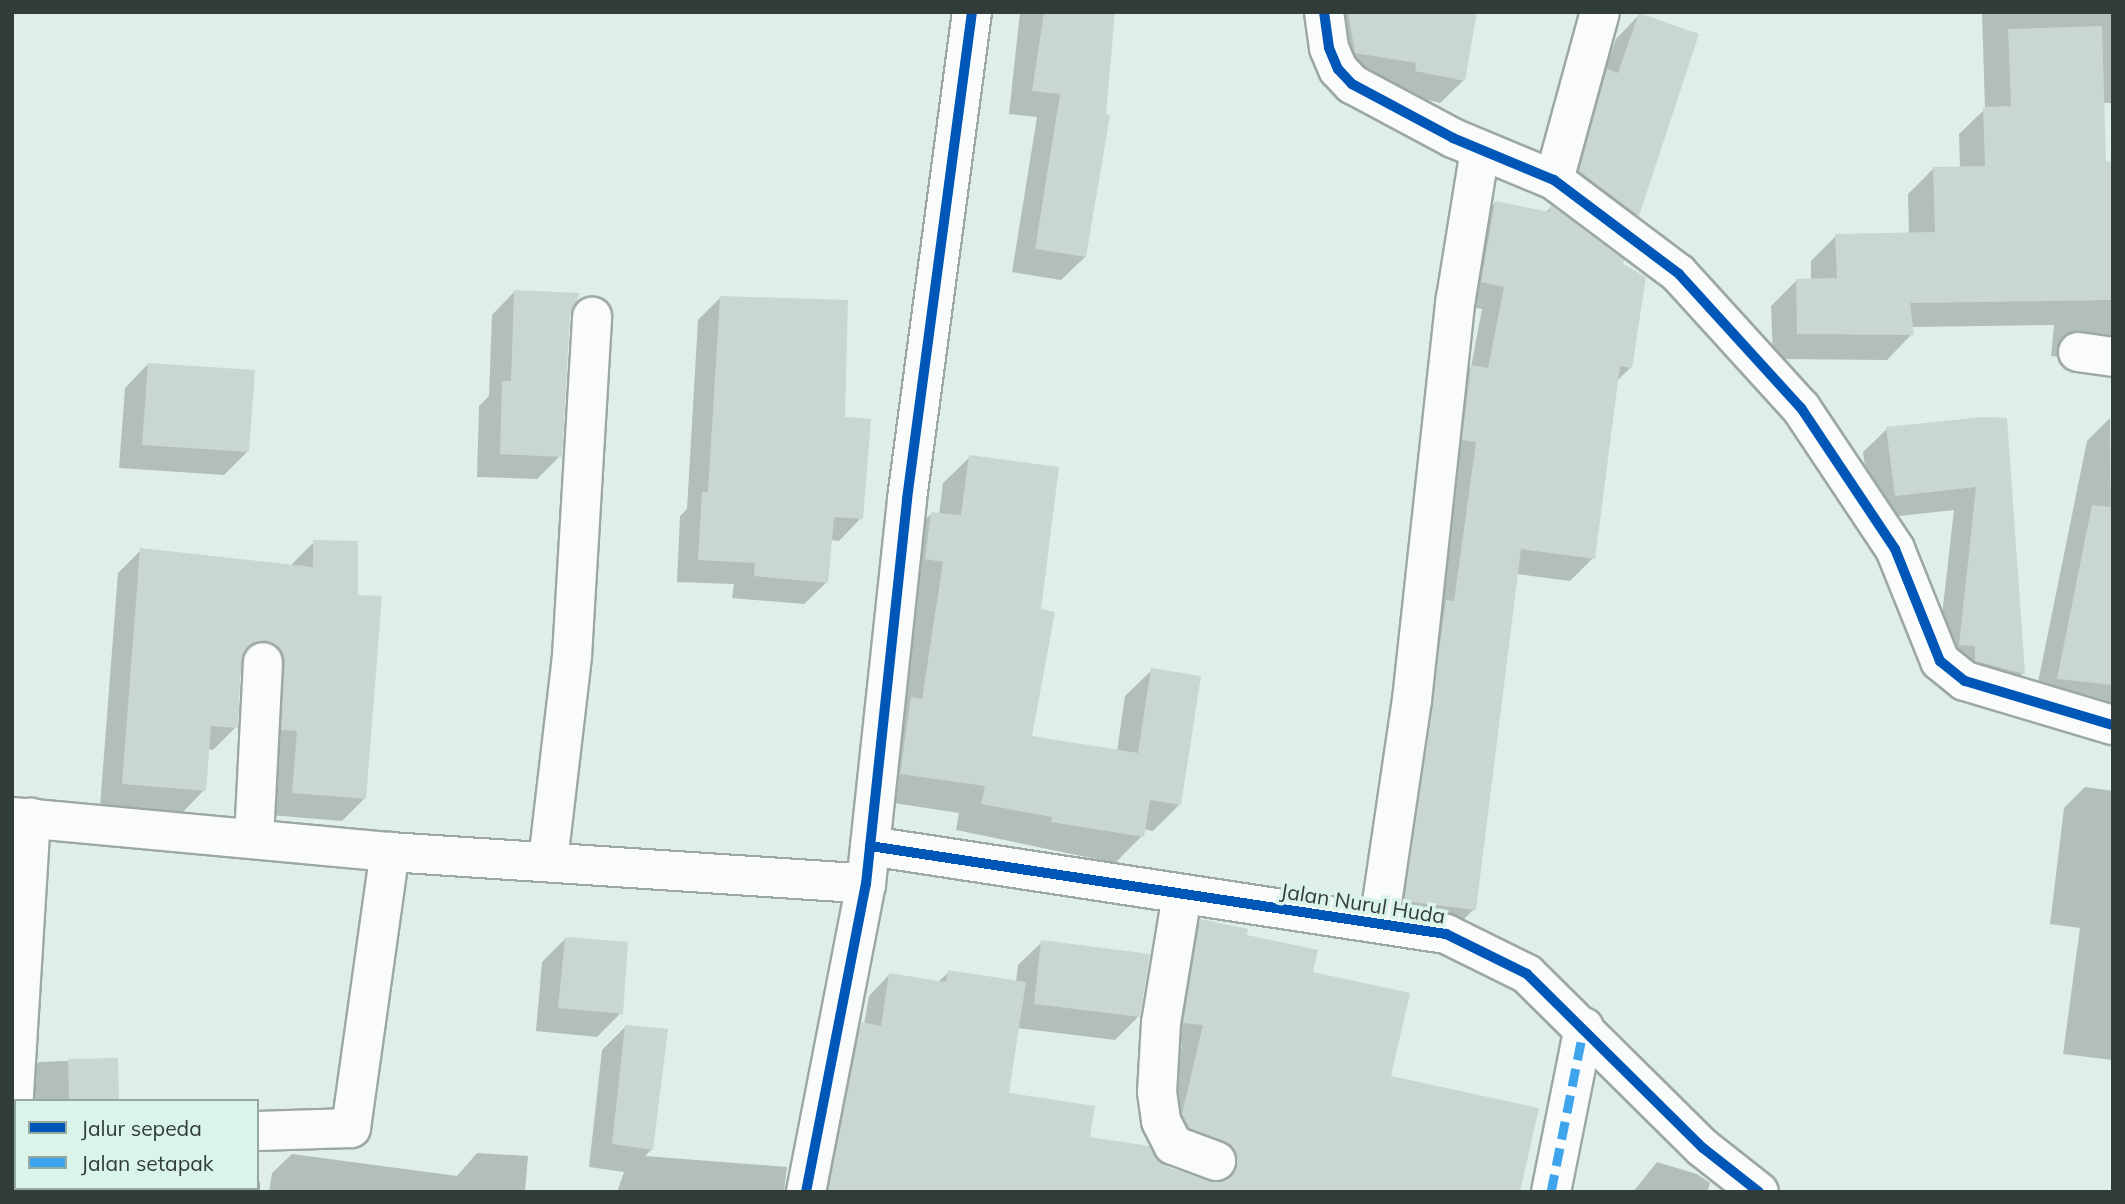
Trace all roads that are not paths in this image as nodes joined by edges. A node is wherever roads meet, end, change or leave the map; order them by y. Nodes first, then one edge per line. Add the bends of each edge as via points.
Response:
1 (972, 12) edge
2 (1324, 12) edge
3 (1600, 12) edge
4 (1480, 150) junction
5 (1554, 180) junction
6 (592, 317) dead end
7 (263, 662) dead end
8 (2113, 725) edge
9 (22, 818) edge
10 (254, 839) junction
11 (870, 846) junction
12 (390, 852) junction
13 (548, 861) junction
14 (866, 884) junction
15 (1182, 895) junction
16 (1379, 923) junction
17 (1584, 1027) junction
18 (12, 1127) edge
19 (259, 1131) edge
20 (1216, 1161) dead end
21 (806, 1192) edge
22 (1551, 1192) edge
23 (1759, 1192) edge

1 - 11 street via 907,499
2 - 4 street via 1329,48 1338,69 1352,84
3 - 5 street
4 - 5 street
4 - 16 street via 1456,298 1412,700
5 - 8 street via 1679,274 1801,408 1895,549 1940,661 1965,681
6 - 13 street via 572,656
7 - 10 street
9 - 10 street
9 - 18 street
10 - 12 street
11 - 14 street
11 - 15 street, Jalan Nurul Huda
12 - 13 street
12 - 19 street via 351,1128
13 - 14 street
14 - 21 street
15 - 16 street, Jalan Nurul Huda
15 - 20 street via 1161,1023 1157,1092 1161,1121 1173,1145
16 - 17 street, Jalan Nurul Huda via 1446,934 1527,974
17 - 22 street
17 - 23 street, Jalan Nurul Huda via 1703,1149

